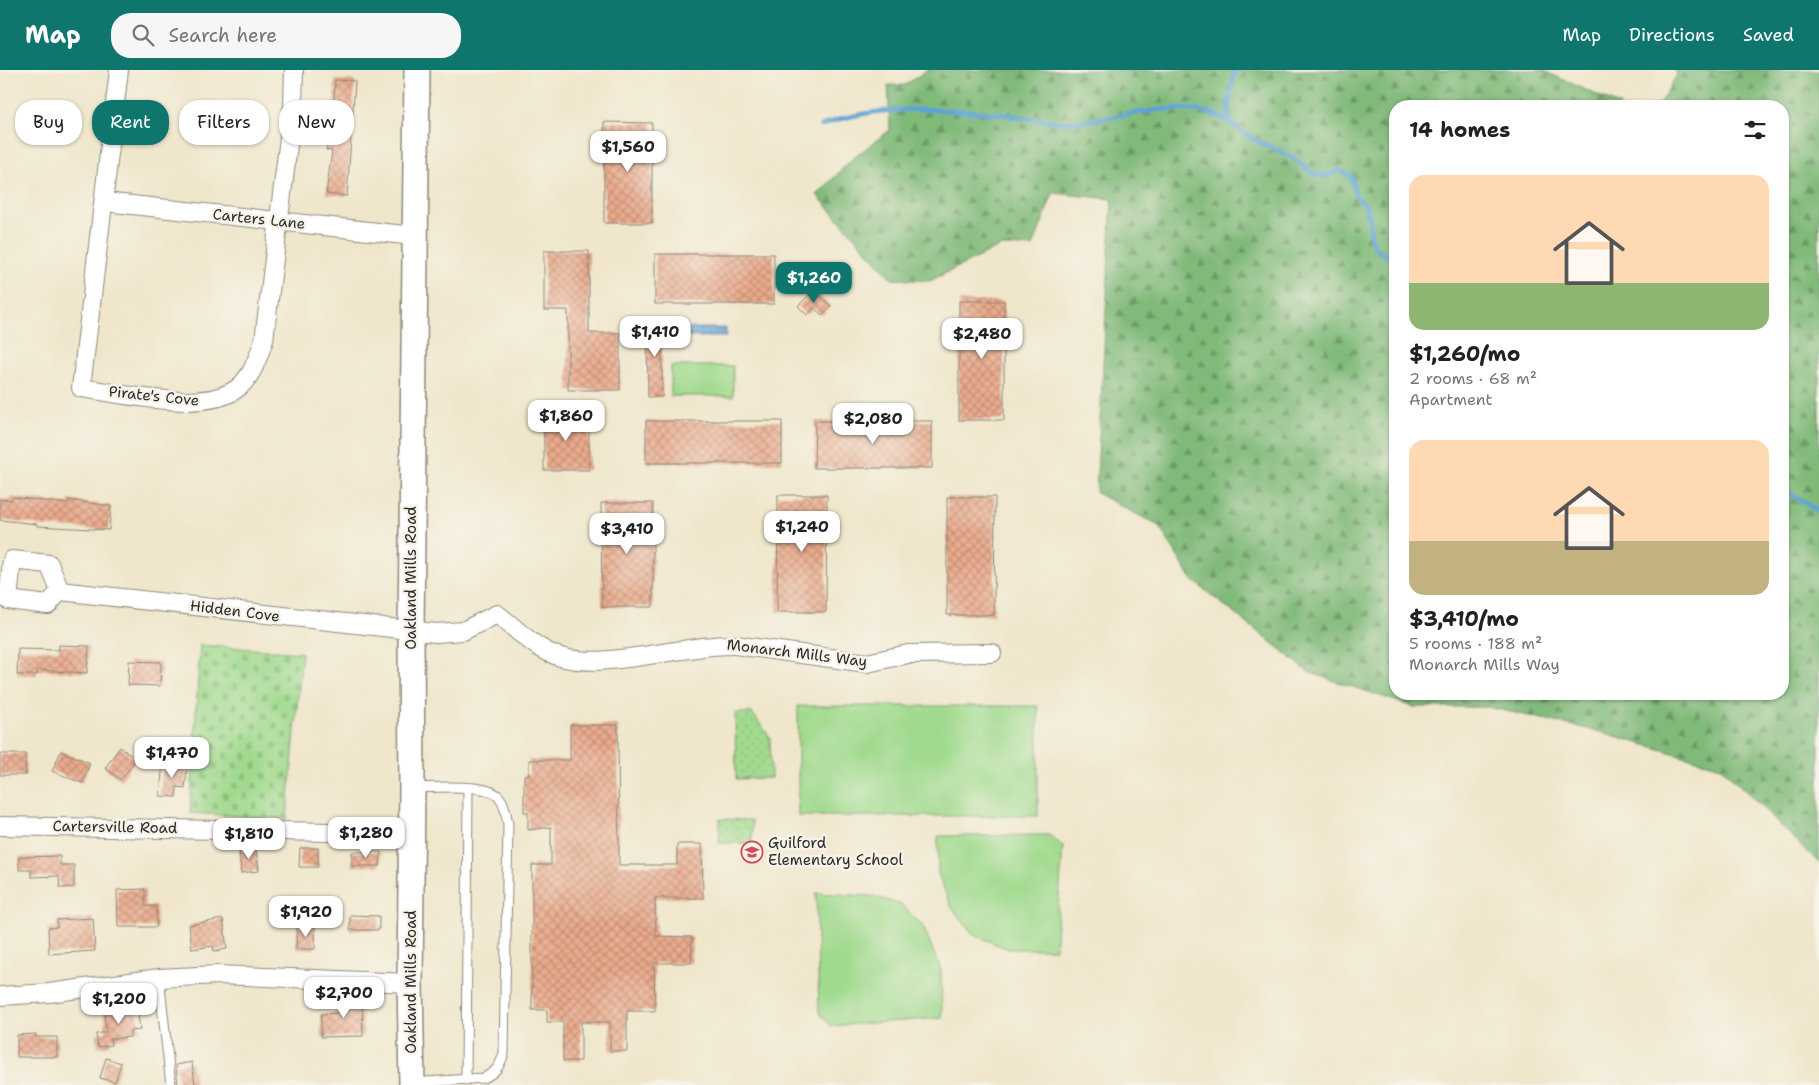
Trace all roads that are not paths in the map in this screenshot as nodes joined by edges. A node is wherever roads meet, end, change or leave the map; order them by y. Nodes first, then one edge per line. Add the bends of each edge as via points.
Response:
1 (119, 70) edge
2 (294, 70) edge
3 (417, 70) edge
4 (105, 202) junction
5 (278, 222) junction
6 (414, 236) junction
7 (60, 591) dead end
8 (411, 631) junction
9 (992, 653) dead end
10 (412, 788) junction
11 (468, 788) junction
12 (0, 826) edge
13 (411, 830) junction
14 (159, 978) junction
15 (410, 983) junction
16 (0, 996) edge
17 (466, 1080) junction
18 (412, 1084) edge
19 (171, 1085) edge

1 - 4 street
2 - 5 street via 293,105
3 - 6 street, Oakland Mills Road
4 - 5 street, Carters Lane
4 - 5 street, Pirate's Cove via 81,388 183,402 208,401 227,395 250,374 264,340
5 - 6 street, Carters Lane
6 - 8 street, Oakland Mills Road
7 - 8 street, Hidden Cove
8 - 9 street, Monarch Mills Way via 463,630 497,614 546,652 570,660 589,661 715,644 867,663 908,654
8 - 10 street, Oakland Mills Road
10 - 11 lane
10 - 13 street, Oakland Mills Road
11 - 17 lane
11 - 17 lane via 488,789 500,796 508,824 504,1053 493,1074
12 - 13 street, Cartersville Road via 330,832
13 - 15 street, Oakland Mills Road
14 - 15 street via 218,975
14 - 16 street via 49,993
14 - 19 lane
15 - 18 street, Oakland Mills Road
17 - 18 lane

